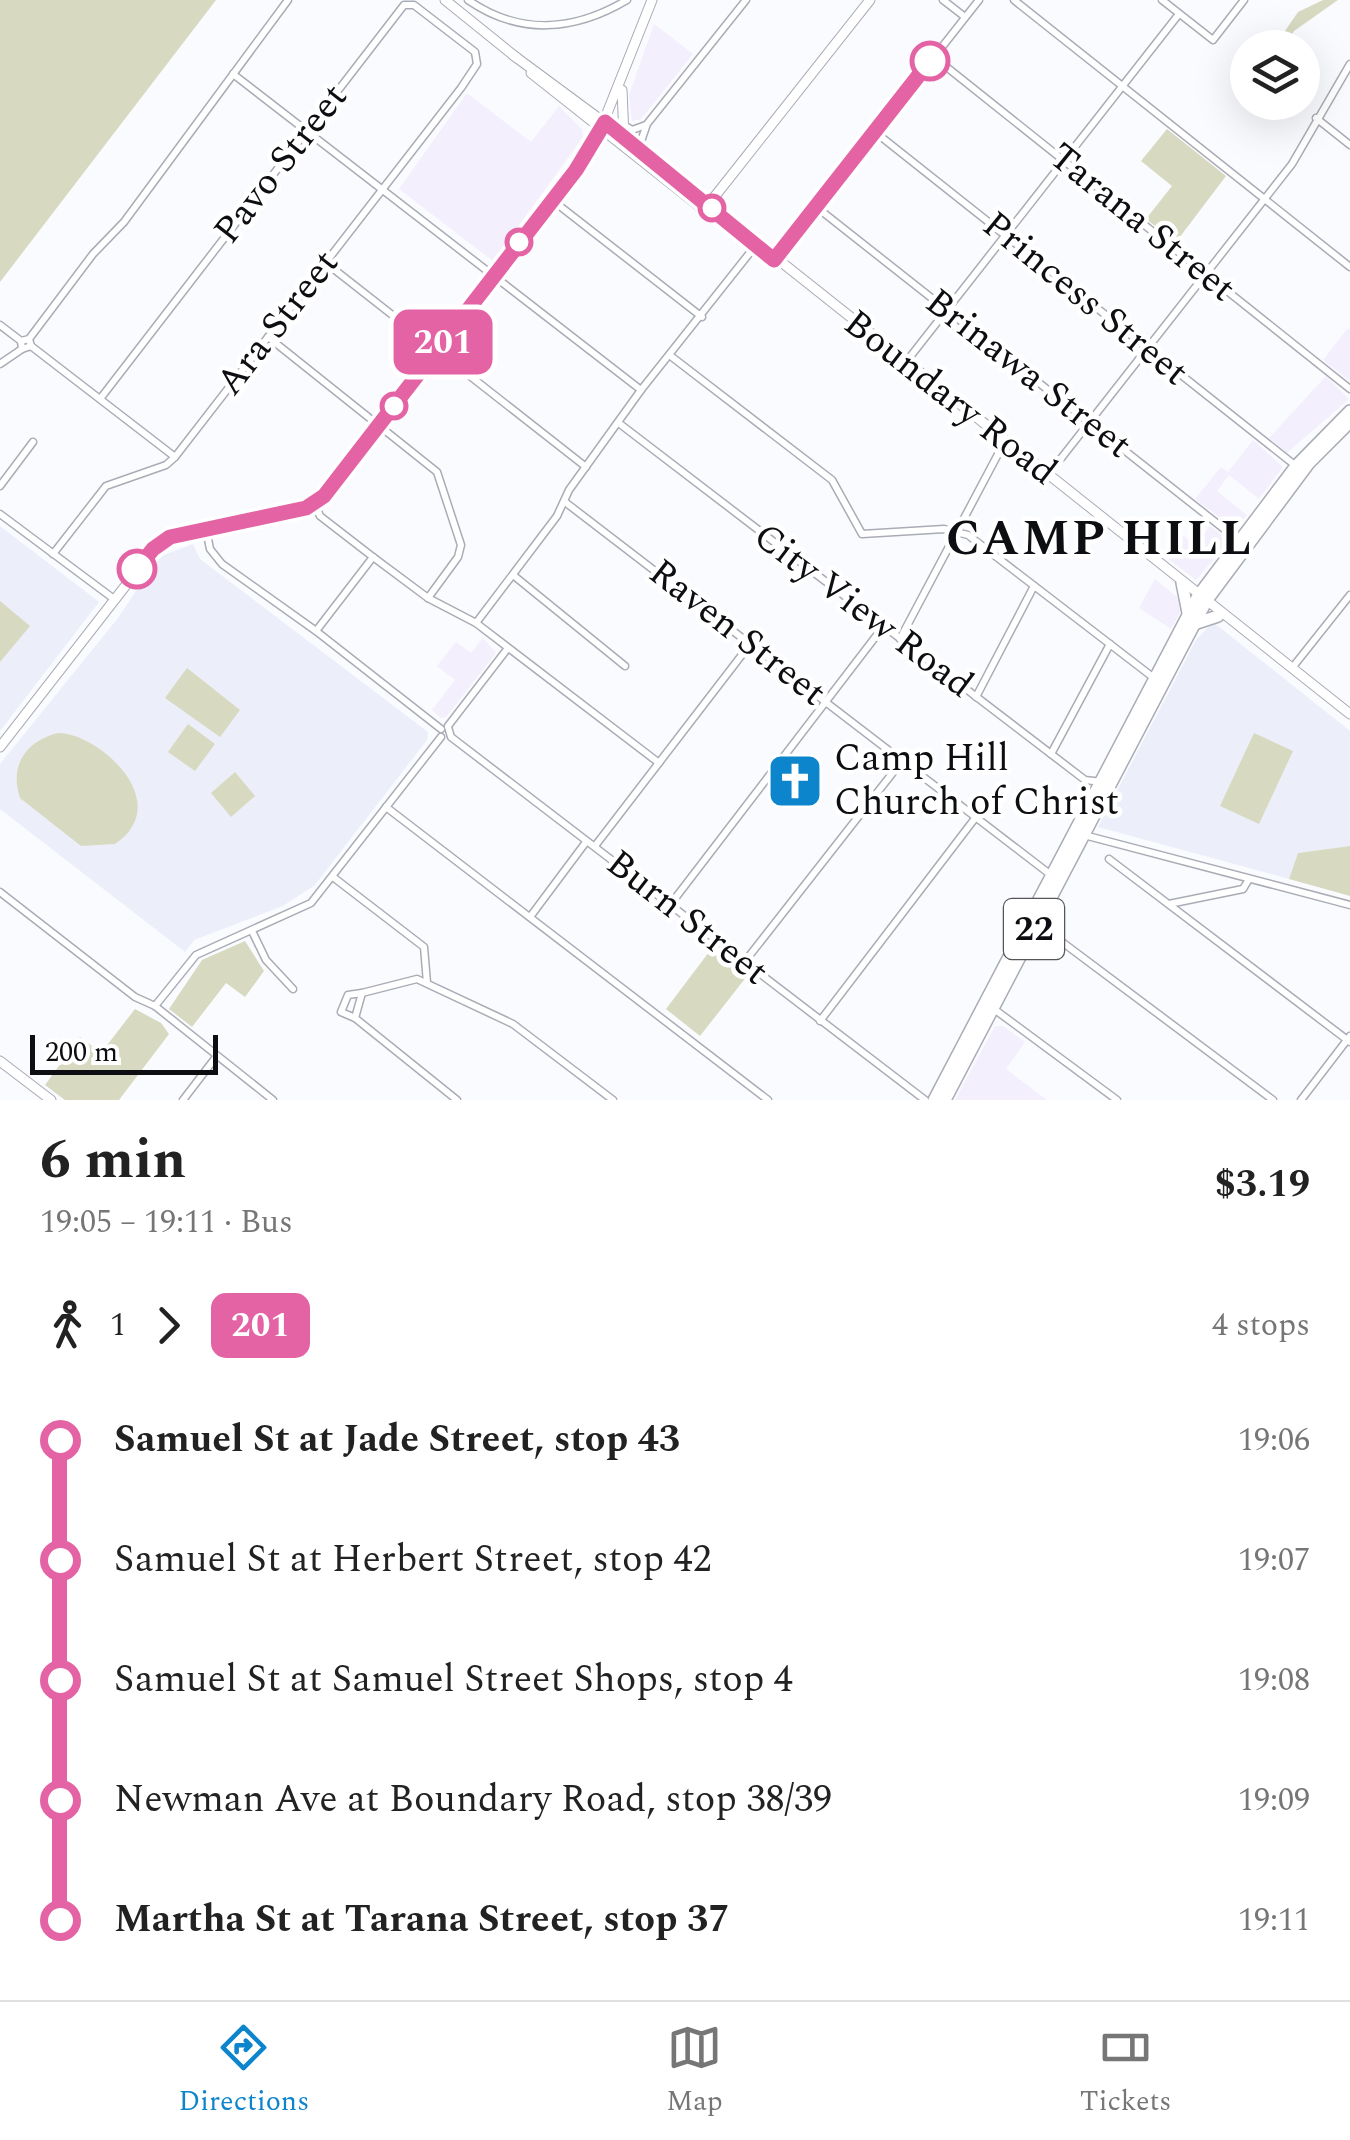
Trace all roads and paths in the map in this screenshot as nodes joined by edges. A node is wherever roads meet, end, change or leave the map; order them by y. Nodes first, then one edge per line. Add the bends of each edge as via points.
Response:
1 (288, 0) edge
2 (445, 0) edge
3 (468, 0) edge
4 (627, 0) edge
5 (652, 0) edge
6 (746, 0) edge
7 (870, 0) edge
8 (944, 0) edge
9 (979, 0) edge
10 (1014, 0) edge
11 (1162, 0) edge
12 (1244, 0) edge
13 (1179, 14) junction
14 (965, 17) junction
15 (934, 57) junction
16 (478, 59) joint
17 (1350, 64) edge
18 (233, 74) junction
19 (622, 84) junction
20 (1122, 86) junction
21 (1320, 112) edge
22 (1315, 120) edge
23 (1319, 120) edge
24 (647, 124) junction
25 (624, 125) junction
26 (603, 126) junction
27 (307, 130) junction
28 (875, 132) junction
29 (624, 137) junction
30 (1350, 145) edge
31 (638, 148) junction
32 (1064, 161) junction
33 (382, 188) junction
34 (1265, 198) junction
35 (552, 200) junction
36 (708, 206) junction
37 (816, 206) junction
38 (1005, 236) junction
39 (752, 241) junction
40 (774, 260) junction
41 (326, 263) junction
42 (1350, 266) edge
43 (1206, 274) junction
44 (494, 275) junction
45 (946, 310) junction
46 (702, 317) junction
47 (0, 326) edge
48 (268, 337) junction
49 (26, 344) junction
50 (1147, 348) junction
51 (436, 350) junction
52 (672, 356) junction
53 (905, 362) junction
54 (0, 364) edge
55 (1350, 388) edge
56 (641, 390) junction
57 (100, 399) junction
58 (1350, 411) edge
59 (1350, 422) edge
60 (1089, 423) junction
61 (620, 424) junction
62 (379, 426) junction
63 (1005, 441) junction
64 (33, 442) dead end
65 (175, 456) junction
66 (1296, 466) junction
67 (586, 467) junction
68 (1048, 475) junction
69 (0, 486) edge
70 (565, 502) junction
71 (315, 504) junction
72 (0, 514) edge
73 (206, 529) junction
74 (956, 532) junction
75 (1240, 542) junction
76 (53, 554) junction
77 (373, 558) junction
78 (512, 574) junction
79 (1182, 583) junction
80 (1034, 586) junction
81 (1350, 595) edge
82 (428, 598) junction
83 (114, 599) junction
84 (1203, 600) junction
85 (1218, 616) junction
86 (1191, 619) junction
87 (476, 623) junction
88 (883, 627) junction
89 (316, 631) junction
90 (900, 639) junction
91 (751, 643) junction
92 (1110, 644) junction
93 (508, 648) junction
94 (624, 666) dead end
95 (1292, 668) junction
96 (1154, 678) junction
97 (976, 697) junction
98 (826, 702) junction
99 (1350, 717) edge
100 (445, 732) junction
101 (0, 746) edge
102 (1051, 754) junction
103 (902, 760) junction
104 (658, 763) junction
105 (1106, 780) junction
106 (386, 807) junction
107 (976, 817) junction
108 (1078, 834) junction
109 (586, 842) junction
110 (595, 846) junction
111 (1109, 859) dead end
112 (1051, 875) junction
113 (333, 877) junction
114 (1249, 878) junction
115 (0, 892) edge
116 (1168, 904) junction
117 (670, 905) junction
118 (1350, 906) edge
119 (530, 917) junction
120 (1037, 924) junction
121 (252, 930) junction
122 (746, 960) junction
123 (427, 983) junction
124 (293, 989) dead end
125 (362, 992) junction
126 (155, 1006) junction
127 (988, 1007) junction
128 (355, 1018) junction
129 (820, 1021) junction
130 (1349, 1039) edge
131 (216, 1056) junction
132 (0, 1061) edge
133 (51, 1100) edge
134 (183, 1100) edge
135 (273, 1100) edge
136 (457, 1100) edge
137 (613, 1100) edge
138 (768, 1100) edge
139 (924, 1100) edge
140 (934, 1100) edge
141 (945, 1100) edge
142 (1116, 1100) edge
143 (1273, 1100) edge
144 (1301, 1100) edge

1 - 18 street
2 - 26 main road, Boundary Road
3 - 4 street via 504,19 543,27 590,20
5 - 19 main road
6 - 24 street
7 - 36 main road
8 - 14 street
9 - 14 street
10 - 20 street
11 - 13 street
12 - 13 street via 1213,40
13 - 20 street
14 - 15 street
15 - 28 street
15 - 32 street, Tarana Street
16 - 27 street, Pavo Street via 408,3
16 - 33 street, Ara Street
17 - 21 street
18 - 27 street
18 - 49 street
19 - 25 main road
19 - 26 main road
20 - 32 street
20 - 34 street
22 - 34 street
23 - 30 street
24 - 25 street via 632,130
24 - 31 street
25 - 29 main road
26 - 29 main road, Boundary Road
26 - 35 main road
26 - 39 main road, Boundary Road
27 - 33 street
27 - 57 street, Pavo Street
28 - 37 street
28 - 38 street, Princess Street
29 - 31 main road, Boundary Road
31 - 36 main road, Boundary Road
32 - 38 street
32 - 43 street, Tarana Street
33 - 41 street, Ara Street
33 - 44 street
34 - 42 street
34 - 43 street
35 - 44 main road
35 - 46 street
36 - 39 main road, Boundary Road
37 - 40 street
37 - 45 street, Brinawa Street
38 - 45 street
38 - 50 street, Princess Street
39 - 40 main road, Boundary Road
39 - 46 street
40 - 53 main road, Boundary Road
41 - 48 street, Ara Street
41 - 51 street
43 - 50 street
43 - 55 street, Tarana Street
44 - 51 main road
44 - 56 street
45 - 53 street
45 - 60 street, Brinawa Street
46 - 52 street
47 - 49 street
48 - 62 street
48 - 65 street, Ara Street
49 - 54 street
49 - 57 street
50 - 60 street
50 - 66 street, Princess Street
51 - 62 main road
51 - 67 street
52 - 56 street
52 - 74 street via 832,480 862,534
53 - 63 main road, Boundary Road
56 - 61 street
57 - 65 street
58 - 66 highway, 22
59 - 84 highway, 22 via 1309,463
60 - 68 street
60 - 75 street, Brinawa Street
61 - 67 street
61 - 88 street, City View Road
62 - 71 main road
62 - 82 street via 444,482 461,545
63 - 68 main road, Boundary Road
63 - 74 street
64 - 69 street
65 - 76 street, Ara Street via 106,486
66 - 75 highway, 22
67 - 70 street
68 - 79 main road, Boundary Road
70 - 78 street
70 - 91 street, Raven Street
71 - 73 main road
71 - 77 street via 320,516
72 - 76 street
73 - 83 main road via 158,544
73 - 89 street, Burn Street via 222,564
74 - 80 street
74 - 90 street
75 - 84 highway, 22
76 - 83 street
77 - 82 street
77 - 89 street
78 - 87 street
78 - 94 street
79 - 84 main road, Boundary Road
79 - 86 highway
80 - 92 street
80 - 97 street
81 - 95 street
82 - 87 street
83 - 101 main road
84 - 85 main road
84 - 86 highway, 22
84 - 95 main road
85 - 86 highway
85 - 99 main road
86 - 96 highway, 22
86 - 105 highway, 22
87 - 93 street
88 - 90 street, City View Road
88 - 98 street
89 - 100 street, Burn Street
90 - 97 street, City View Road
91 - 98 street, Raven Street
91 - 104 street
92 - 96 street
92 - 102 street
93 - 100 street
93 - 104 street
95 - 99 main road
96 - 105 highway, 22
97 - 102 street, City View Road
98 - 103 street, Raven Street
98 - 117 street
100 - 106 street
100 - 109 street, Burn Street
102 - 105 street, City View Road via 1085,780
103 - 107 street, Raven Street
103 - 122 street
104 - 110 street
105 - 108 highway, 22
106 - 113 street
106 - 119 street
107 - 112 street, Raven Street
107 - 129 street
108 - 112 highway, 22
108 - 114 street
108 - 120 highway, 22
109 - 110 street, Burn Street
109 - 119 street
110 - 117 street, Burn Street
111 - 116 street
112 - 127 highway, 22
113 - 121 street via 302,910
113 - 123 street via 424,947
114 - 116 street via 1243,889
114 - 118 street
115 - 126 street
116 - 130 street
117 - 122 street, Burn Street
119 - 138 street
120 - 127 highway, 22
120 - 143 street
121 - 124 street via 266,960
121 - 126 street via 196,955
122 - 129 street, Burn Street
123 - 125 street via 406,979
123 - 137 street via 513,1024
125 - 128 street
125 - 128 street via 348,995 340,1009
126 - 131 street
127 - 140 highway, 22
127 - 141 highway, 22
127 - 142 street
128 - 136 street
129 - 139 street, Burn Street
130 - 144 street
131 - 134 street
131 - 135 street
132 - 133 main road

